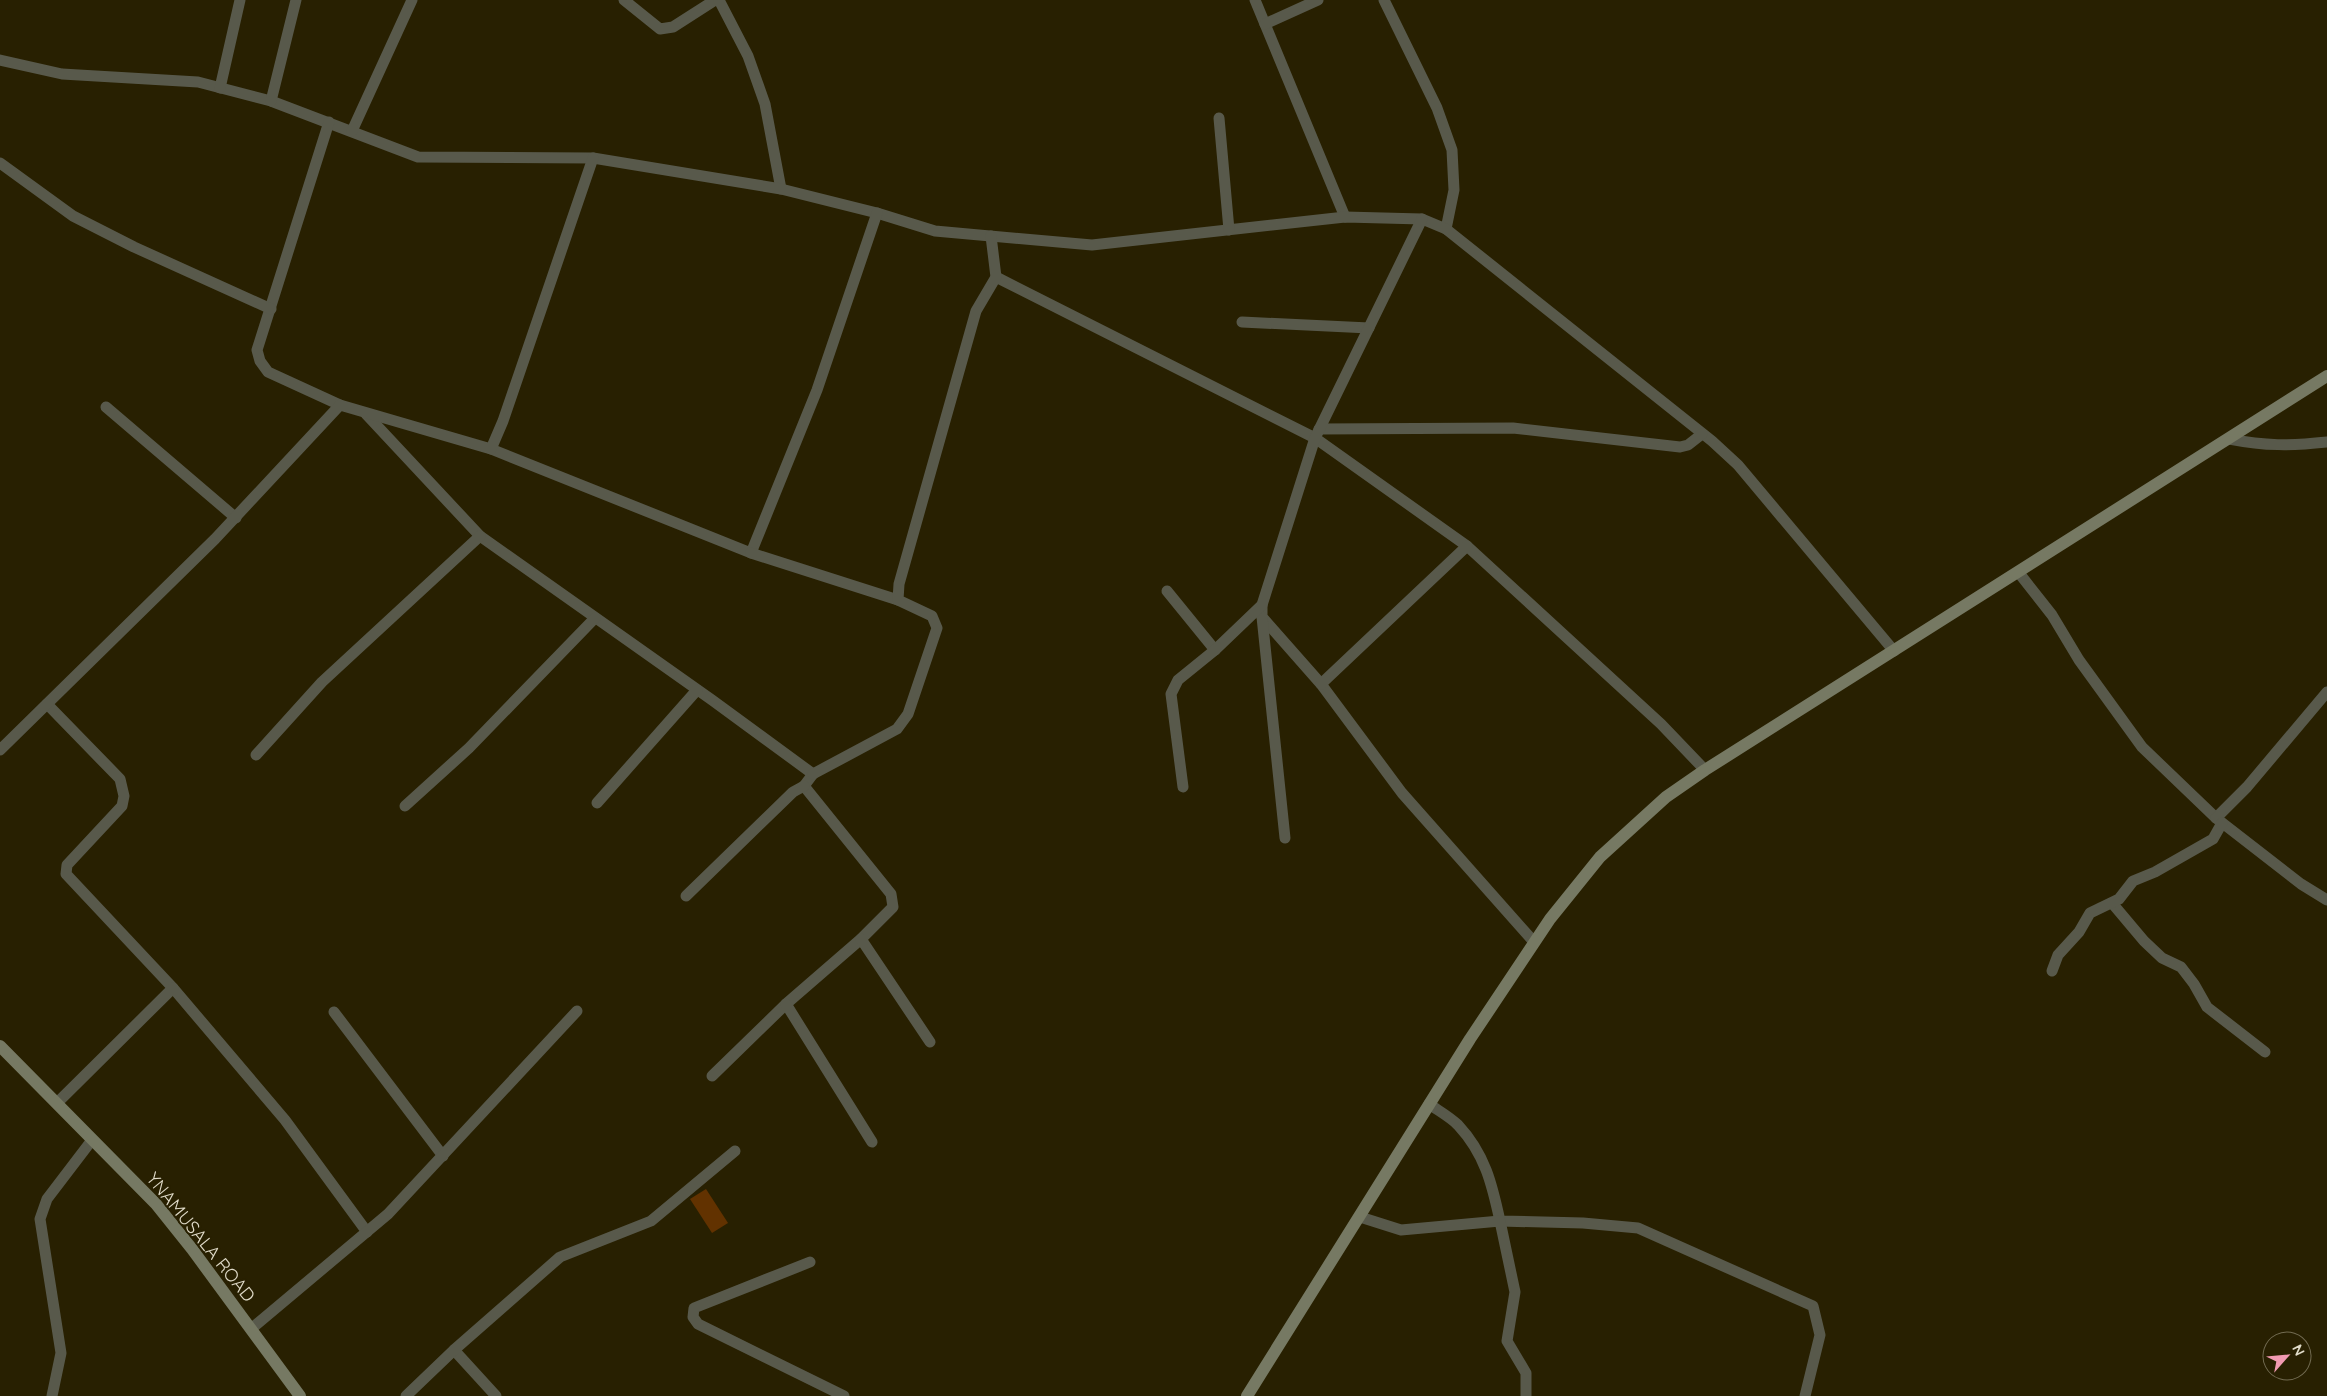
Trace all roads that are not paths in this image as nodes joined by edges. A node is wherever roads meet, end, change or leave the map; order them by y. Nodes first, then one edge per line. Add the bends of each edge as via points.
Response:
1 (240, 0) edge
2 (296, 0) edge
3 (412, 0) edge
4 (624, 0) edge
5 (715, 0) edge
6 (719, 0) edge
7 (1255, 0) edge
8 (1318, 0) edge
9 (1384, 0) edge
10 (1265, 24) junction
11 (0, 60) edge
12 (220, 88) junction
13 (271, 101) junction
14 (1219, 118) dead end
15 (329, 122) junction
16 (352, 131) junction
17 (593, 158) junction
18 (0, 163) edge
19 (781, 189) junction
20 (877, 213) junction
21 (1345, 217) junction
22 (1422, 219) junction
23 (1446, 229) junction
24 (1229, 230) junction
25 (992, 236) junction
26 (996, 277) junction
27 (271, 309) junction
28 (1242, 322) dead end
29 (1369, 328) junction
30 (2327, 376) edge
31 (340, 405) junction
32 (106, 407) dead end
33 (366, 414) junction
34 (1317, 434) junction
35 (1702, 434) junction
36 (2229, 439) junction
37 (2327, 442) edge
38 (491, 449) junction
39 (236, 518) junction
40 (480, 536) junction
41 (1467, 546) junction
42 (751, 553) junction
43 (2019, 573) junction
44 (1167, 591) dead end
45 (898, 600) junction
46 (1262, 605) junction
47 (1262, 617) junction
48 (595, 618) junction
49 (1215, 650) junction
50 (1894, 651) junction
51 (1321, 684) junction
52 (697, 690) junction
53 (2327, 692) edge
54 (48, 704) junction
55 (0, 750) edge
56 (256, 755) dead end
57 (1705, 770) junction
58 (813, 774) junction
59 (804, 786) junction
60 (1182, 788) dead end
61 (598, 803) dead end
62 (406, 806) dead end
63 (2219, 820) junction
64 (1285, 838) dead end
65 (686, 896) dead end
66 (2327, 900) edge
67 (2112, 903) junction
68 (861, 939) junction
69 (1534, 942) junction
70 (2052, 971) dead end
71 (173, 988) junction
72 (786, 1004) junction
73 (577, 1011) dead end
74 (334, 1012) dead end
75 (930, 1042) dead end
76 (0, 1046) edge
77 (2265, 1052) dead end
78 (712, 1076) dead end
79 (57, 1104) junction
80 (1430, 1104) junction
81 (92, 1140) junction
82 (872, 1142) dead end
83 (735, 1151) dead end
84 (443, 1156) junction
85 (1360, 1217) junction
86 (1500, 1221) junction
87 (367, 1232) junction
88 (810, 1262) dead end
89 (251, 1329) junction
90 (454, 1350) junction
91 (52, 1396) edge
92 (300, 1396) edge
93 (406, 1396) edge
94 (496, 1396) edge
95 (844, 1396) edge
96 (1247, 1396) edge
97 (1526, 1396) edge
98 (1805, 1396) edge

1 - 12 street
2 - 13 street
3 - 16 street
4 - 5 street via 660,29 673,27
6 - 19 street via 748,56 765,104
7 - 10 street
8 - 10 street
9 - 23 street via 1437,108 1452,150 1454,190
10 - 21 street
11 - 12 street via 62,74 198,82
12 - 13 street
13 - 15 street
14 - 24 street
15 - 16 street
15 - 27 street
16 - 17 street via 418,157
17 - 19 street
17 - 38 street
18 - 27 street via 72,216 134,248
19 - 20 street
20 - 25 street via 935,232
20 - 42 street via 817,390
21 - 22 street
21 - 24 street
22 - 23 street
22 - 29 street
23 - 35 street
24 - 25 street via 1092,245
25 - 26 street
26 - 34 street
26 - 45 street via 976,311
27 - 31 street via 257,350 263,368
28 - 29 street
29 - 34 street
30 - 36 main road
31 - 33 street
31 - 39 street
32 - 39 street
33 - 38 street
33 - 40 street
34 - 35 street via 1513,428 1680,447
34 - 41 street
34 - 46 street
35 - 50 street via 1738,465
36 - 37 street via 2265,446
36 - 43 main road
38 - 42 street
39 - 54 street
40 - 48 street
40 - 56 street via 322,682
41 - 51 street
41 - 57 street via 1661,724
42 - 45 street
43 - 50 main road
43 - 63 street via 2052,615 2079,660 2142,747
44 - 49 street
45 - 58 street via 932,616 937,628 908,714 897,729
46 - 47 street
46 - 49 street
47 - 51 street
47 - 64 street
48 - 52 street
48 - 62 street via 469,748
49 - 60 street via 1178,680 1172,694
50 - 57 main road
51 - 69 street via 1402,793
52 - 58 street
52 - 61 street
53 - 63 street
54 - 55 street
54 - 71 street via 120,779 124,796 122,806 67,865 66,874
57 - 69 main road via 1666,797 1600,856
58 - 59 street
59 - 65 street
59 - 68 street via 891,894 893,907
63 - 66 street via 2301,884
63 - 67 street via 2213,840 2133,881
67 - 70 street via 2090,913 2079,932 2058,955
67 - 77 street via 2144,942 2162,958 2181,967 2207,1007
68 - 72 street
68 - 75 street
69 - 80 main road
71 - 79 street
71 - 87 street via 285,1120
72 - 78 street
72 - 82 street
73 - 84 street
74 - 84 street
76 - 79 main road, YNAMUSALA ROAD
79 - 81 main road, YNAMUSALA ROAD
80 - 85 main road
80 - 86 street via 1458,1124 1483,1159
81 - 89 main road, YNAMUSALA ROAD via 156,1204
81 - 91 street via 47,1199 40,1219 61,1353
83 - 90 street via 651,1221 560,1257
84 - 87 street
85 - 86 street via 1401,1230
85 - 96 main road
86 - 97 street via 1515,1292 1507,1341 1526,1374
86 - 98 street via 1638,1228 1813,1306 1820,1335
87 - 89 street
88 - 95 street via 694,1308 693,1317 698,1324
89 - 92 main road, YNAMUSALA ROAD
90 - 93 street
90 - 94 street

